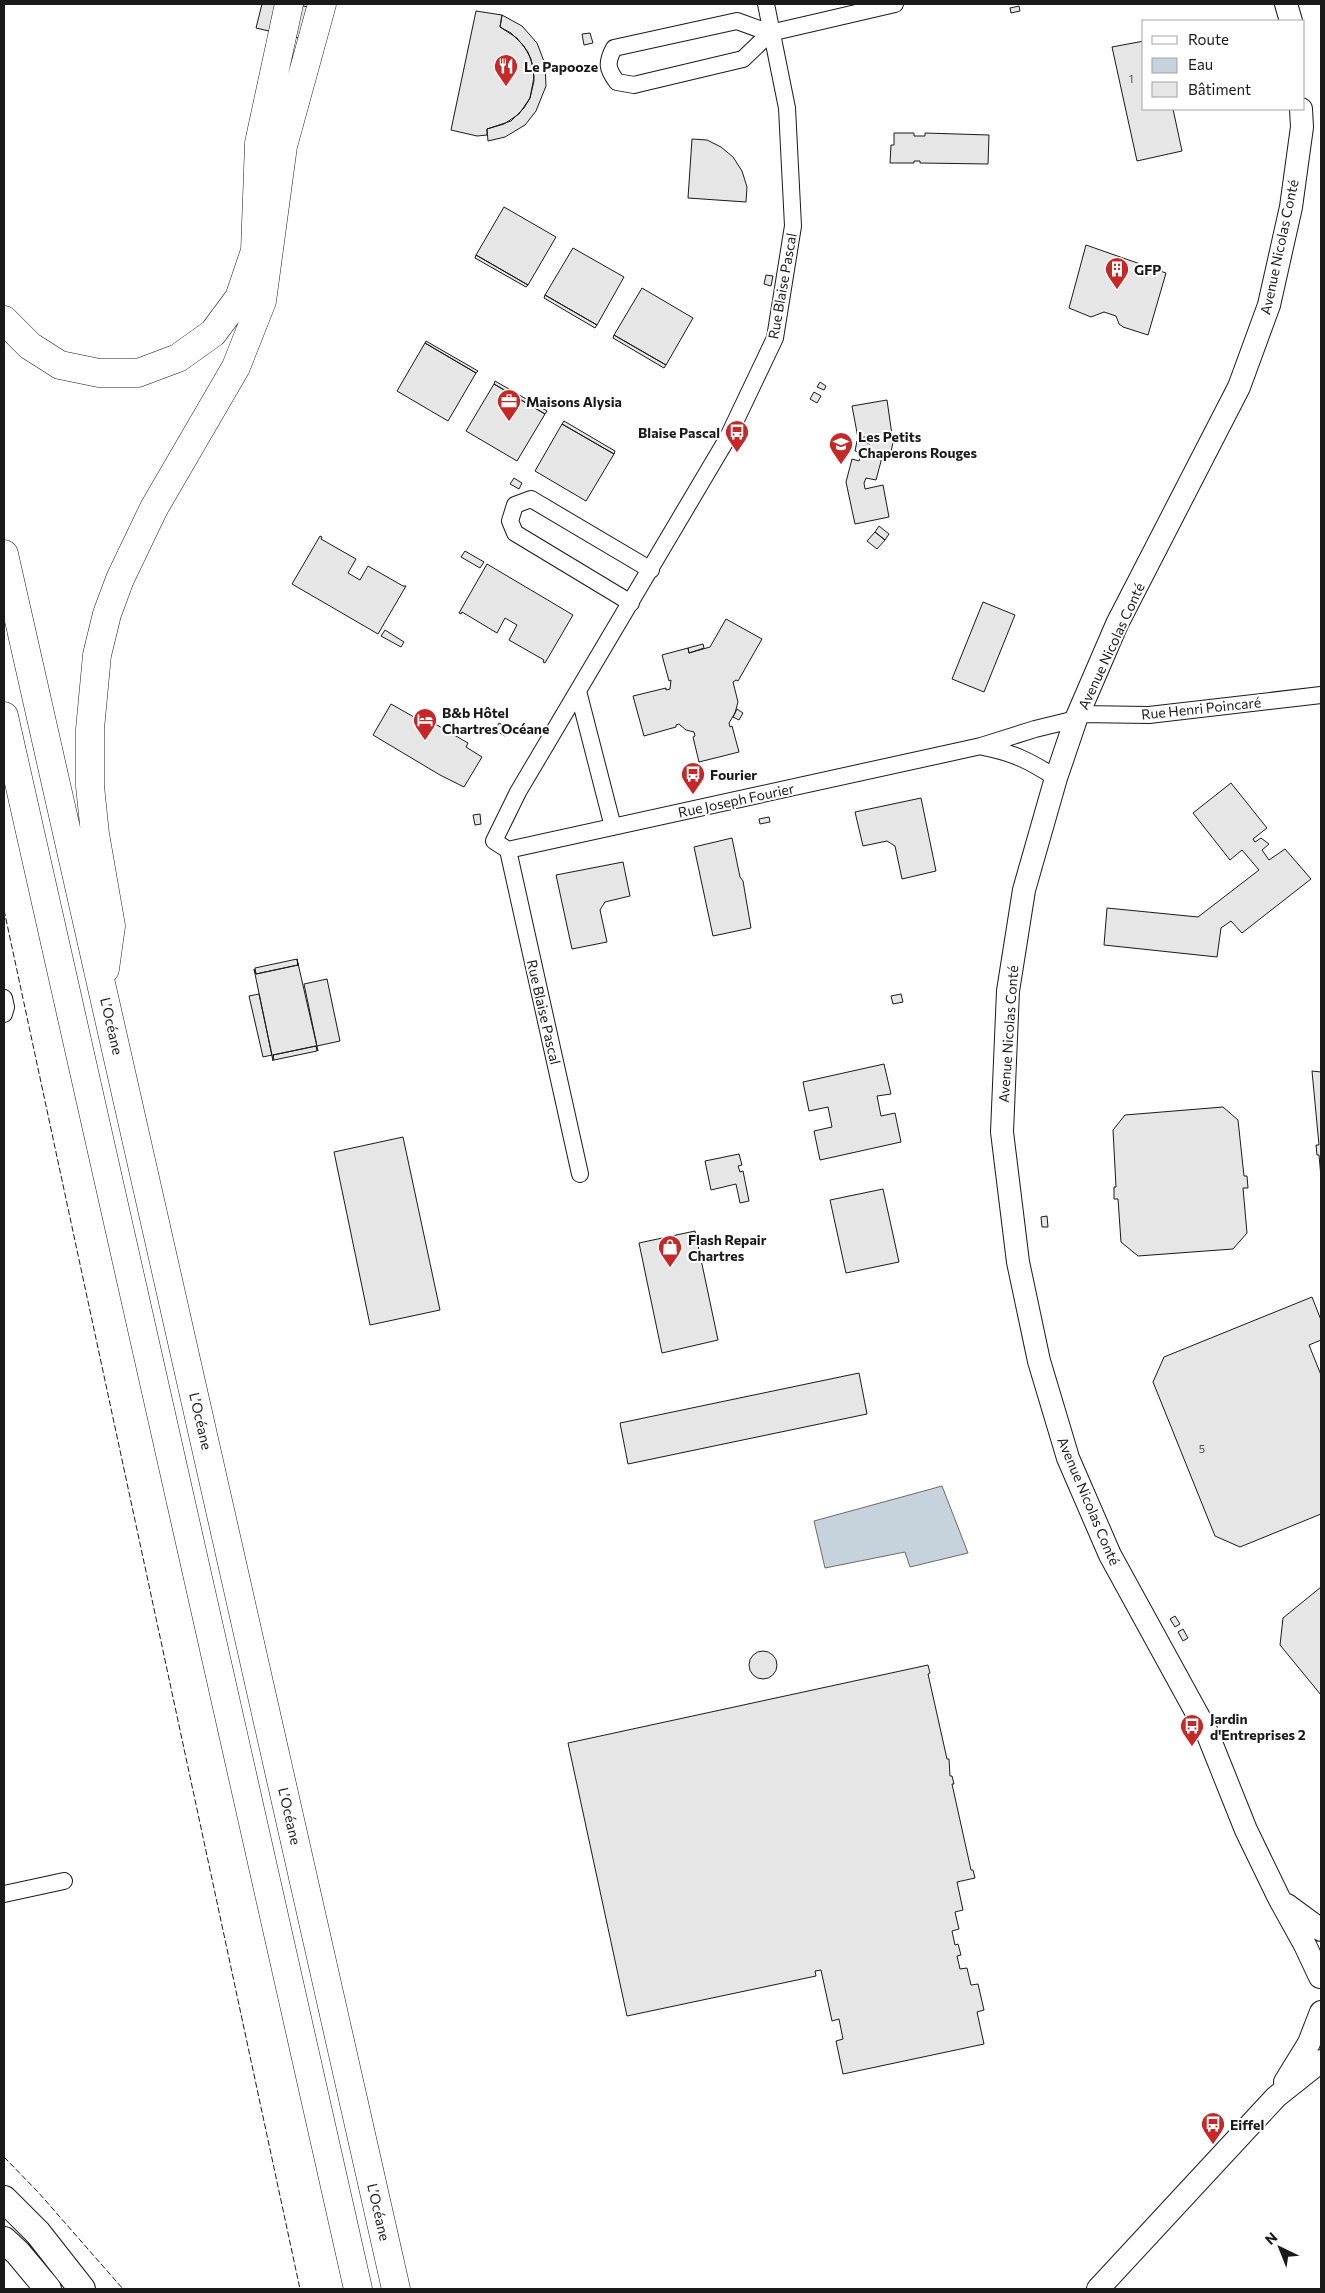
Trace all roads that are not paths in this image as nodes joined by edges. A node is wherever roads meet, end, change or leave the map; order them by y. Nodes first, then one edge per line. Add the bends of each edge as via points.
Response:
1 (289, 4) edge
2 (322, 4) edge
3 (766, 4) edge
4 (895, 4) edge
5 (1286, 4) edge
6 (1303, 4) edge
7 (1291, 20) edge
8 (1302, 20) edge
9 (770, 33) junction
10 (1301, 110) edge
11 (4, 320) edge
12 (4, 554) edge
13 (651, 570) junction
14 (631, 603) junction
15 (578, 691) junction
16 (1321, 695) edge
17 (4, 716) edge
18 (1078, 716) junction
19 (981, 746) junction
20 (1056, 778) junction
21 (613, 827) junction
22 (508, 850) junction
23 (102, 986) junction
24 (4, 998) edge
25 (4, 1014) edge
26 (580, 1174) dead end
27 (64, 1881) dead end
28 (4, 1894) edge
29 (1278, 1898) junction
30 (1321, 1930) edge
31 (1321, 1975) edge
32 (1321, 2012) edge
33 (1321, 2060) edge
34 (1276, 2097) junction
35 (4, 2199) edge
36 (4, 2240) edge
37 (48, 2289) edge
38 (82, 2289) edge
39 (358, 2289) edge
40 (396, 2289) edge
41 (1098, 2289) edge

1 - 11 highway via 259,143 255,250 239,298 213,333 178,358 138,373 99,373 60,365 30,346
2 - 23 highway via 283,146 262,302 236,368 154,508 107,614 98,655 90,729 90,786 111,926
3 - 9 street, Rue Blaise Pascal
4 - 9 street
5 - 7 street
6 - 8 street
9 - 9 street via 737,21 614,48 607,60 609,72 618,82 634,85 743,59
9 - 13 street, Rue Blaise Pascal via 786,108 793,226 775,338 726,439
10 - 18 street, Avenue Nicolas Conté via 1302,127 1291,207 1269,305 1239,387 1118,624
12 - 23 highway, L’Océane
13 - 14 street, Rue Blaise Pascal
13 - 14 street via 531,499 515,505 510,521 516,533
14 - 15 street, Rue Blaise Pascal
15 - 21 street
15 - 22 street, Rue Blaise Pascal via 518,792 494,841
16 - 18 street, Rue Henri Poincaré via 1149,715
17 - 39 highway
18 - 19 street, Rue Joseph Fourier
18 - 20 street, Avenue Nicolas Conté
19 - 20 street, Rue Joseph Fourier via 1027,759
19 - 21 street, Rue Joseph Fourier
20 - 29 street, Avenue Nicolas Conté via 1024,890 1008,991 1002,1132 1018,1262 1039,1361 1068,1458 1110,1555 1206,1730 1246,1830
21 - 22 street, Rue Joseph Fourier
22 - 26 street, Rue Blaise Pascal
23 - 40 highway, L’Océane
24 - 25 street
27 - 28 street
29 - 30 street, Avenue Nicolas Conté
29 - 31 street, Avenue Nicolas Conté
31 - 32 street via 1318,2001
32 - 34 street via 1309,2043
33 - 34 street
34 - 41 street
35 - 38 main road via 38,2233
36 - 37 main road

